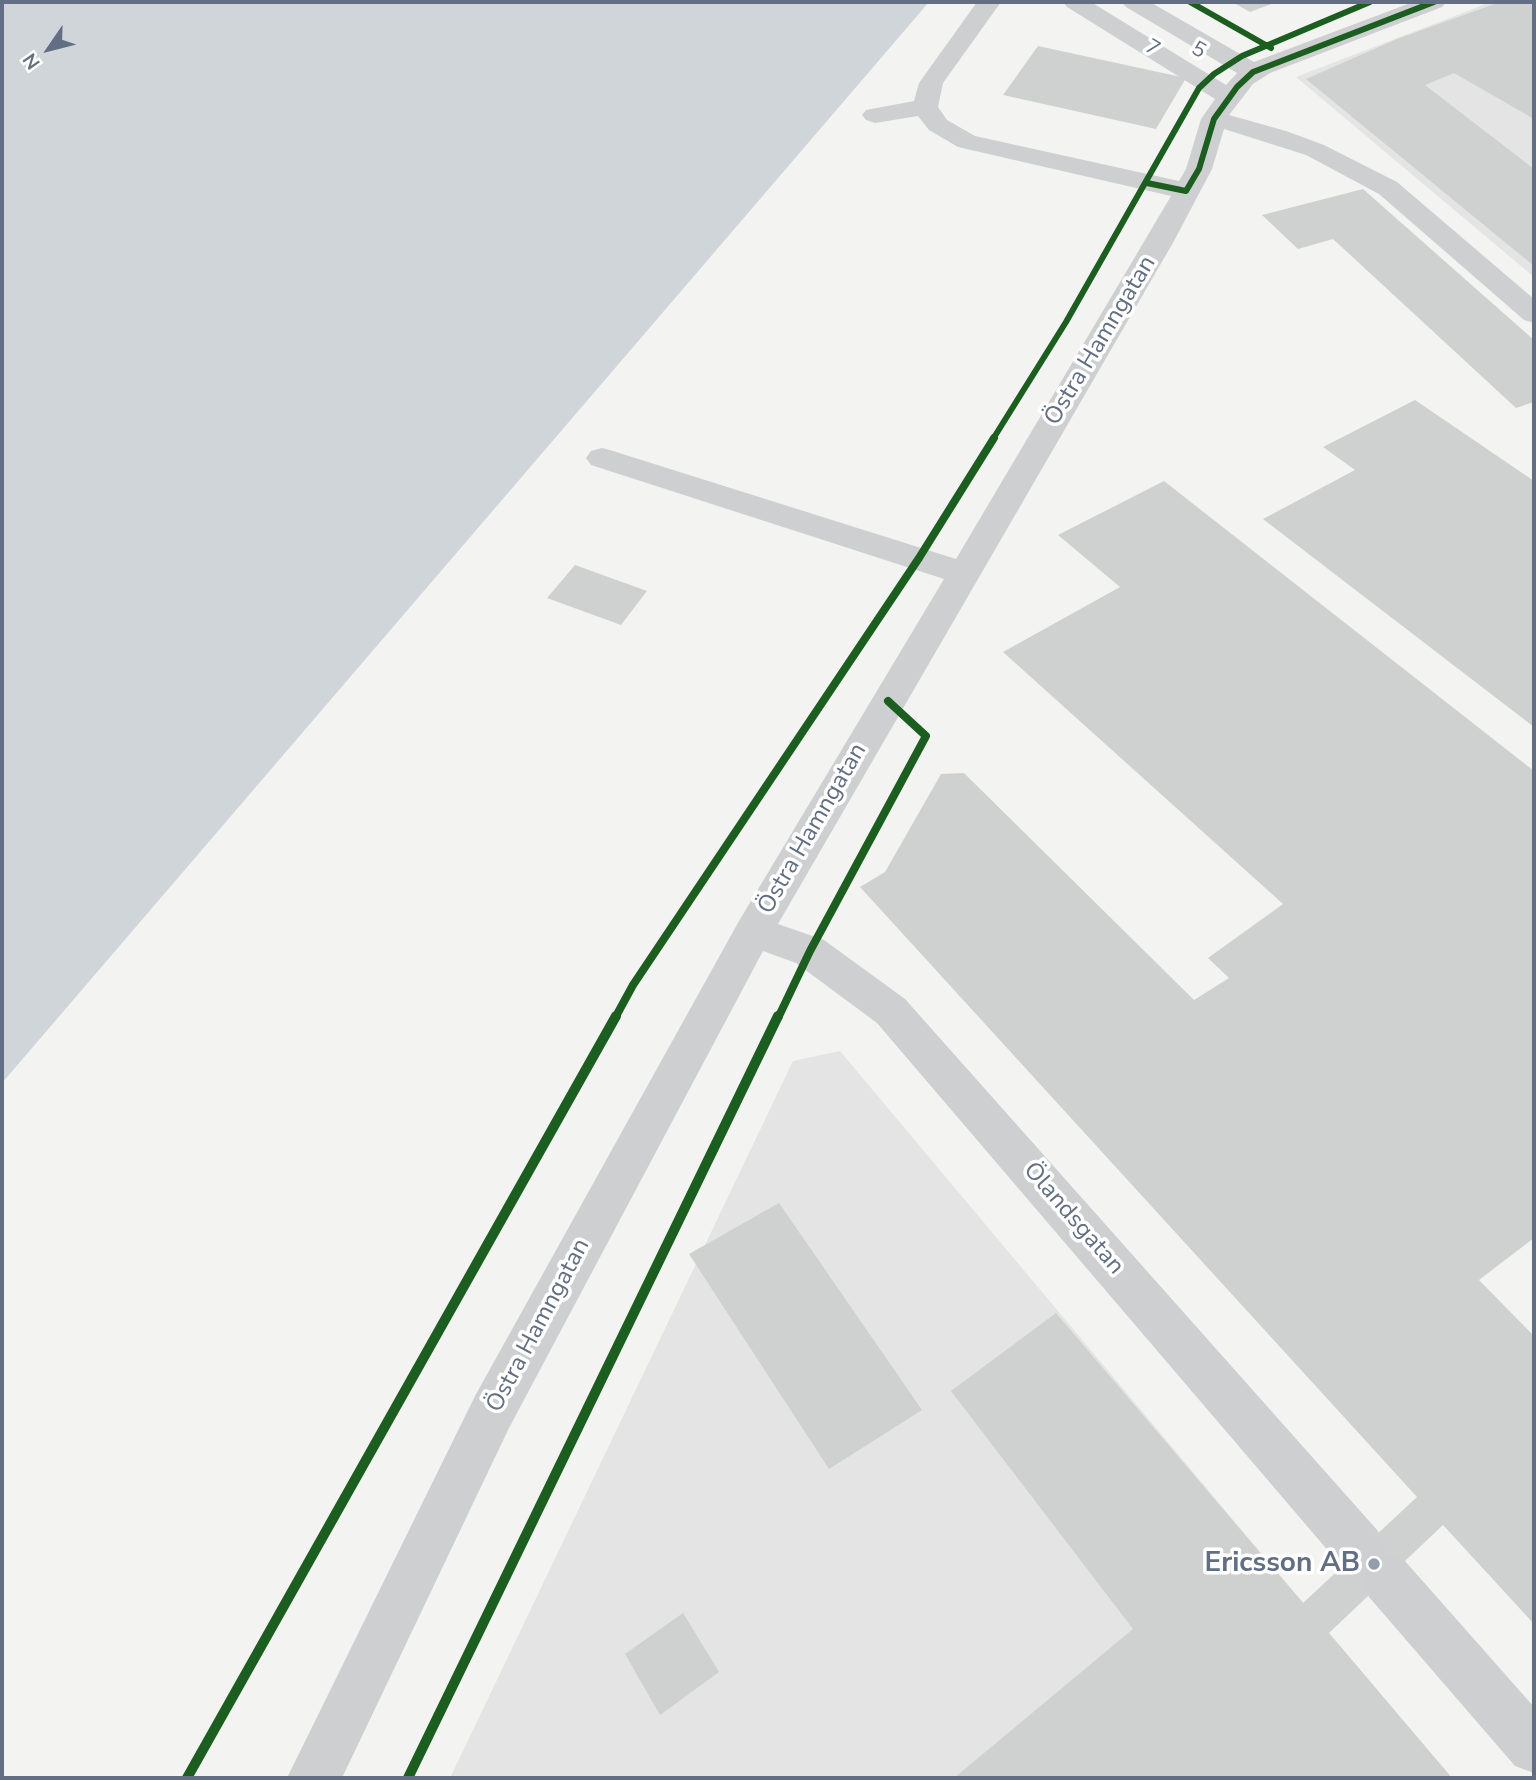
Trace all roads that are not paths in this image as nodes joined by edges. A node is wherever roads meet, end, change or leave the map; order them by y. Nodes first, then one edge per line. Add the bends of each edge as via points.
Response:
1 (989, 2) edge
2 (1074, 2) edge
3 (1093, 2) edge
4 (1114, 2) edge
5 (1134, 2) edge
6 (1150, 2) edge
7 (1165, 2) edge
8 (1178, 2) edge
9 (1434, 2) edge
10 (1253, 75) junction
11 (925, 107) junction
12 (875, 115) dead end
13 (1214, 119) junction
14 (1186, 191) junction
15 (1534, 314) edge
16 (602, 458) dead end
17 (963, 573) junction
18 (753, 932) junction
19 (1534, 1747) edge
20 (314, 1778) edge

1 - 11 street via 931,83
2 - 10 street, 7
3 - 10 street
4 - 10 street, 5
5 - 10 street
6 - 10 street
7 - 10 street
8 - 10 street
9 - 10 street
10 - 13 street, Östra Hamngatan
11 - 12 street
11 - 14 street via 938,125 967,142
13 - 14 street, Östra Hamngatan via 1199,169
13 - 15 street via 1315,150 1388,188
14 - 17 street, Östra Hamngatan
16 - 17 street
17 - 18 street, Östra Hamngatan
18 - 19 street, Ölandsgatan via 810,951 891,1011
18 - 20 street, Östra Hamngatan via 492,1412

